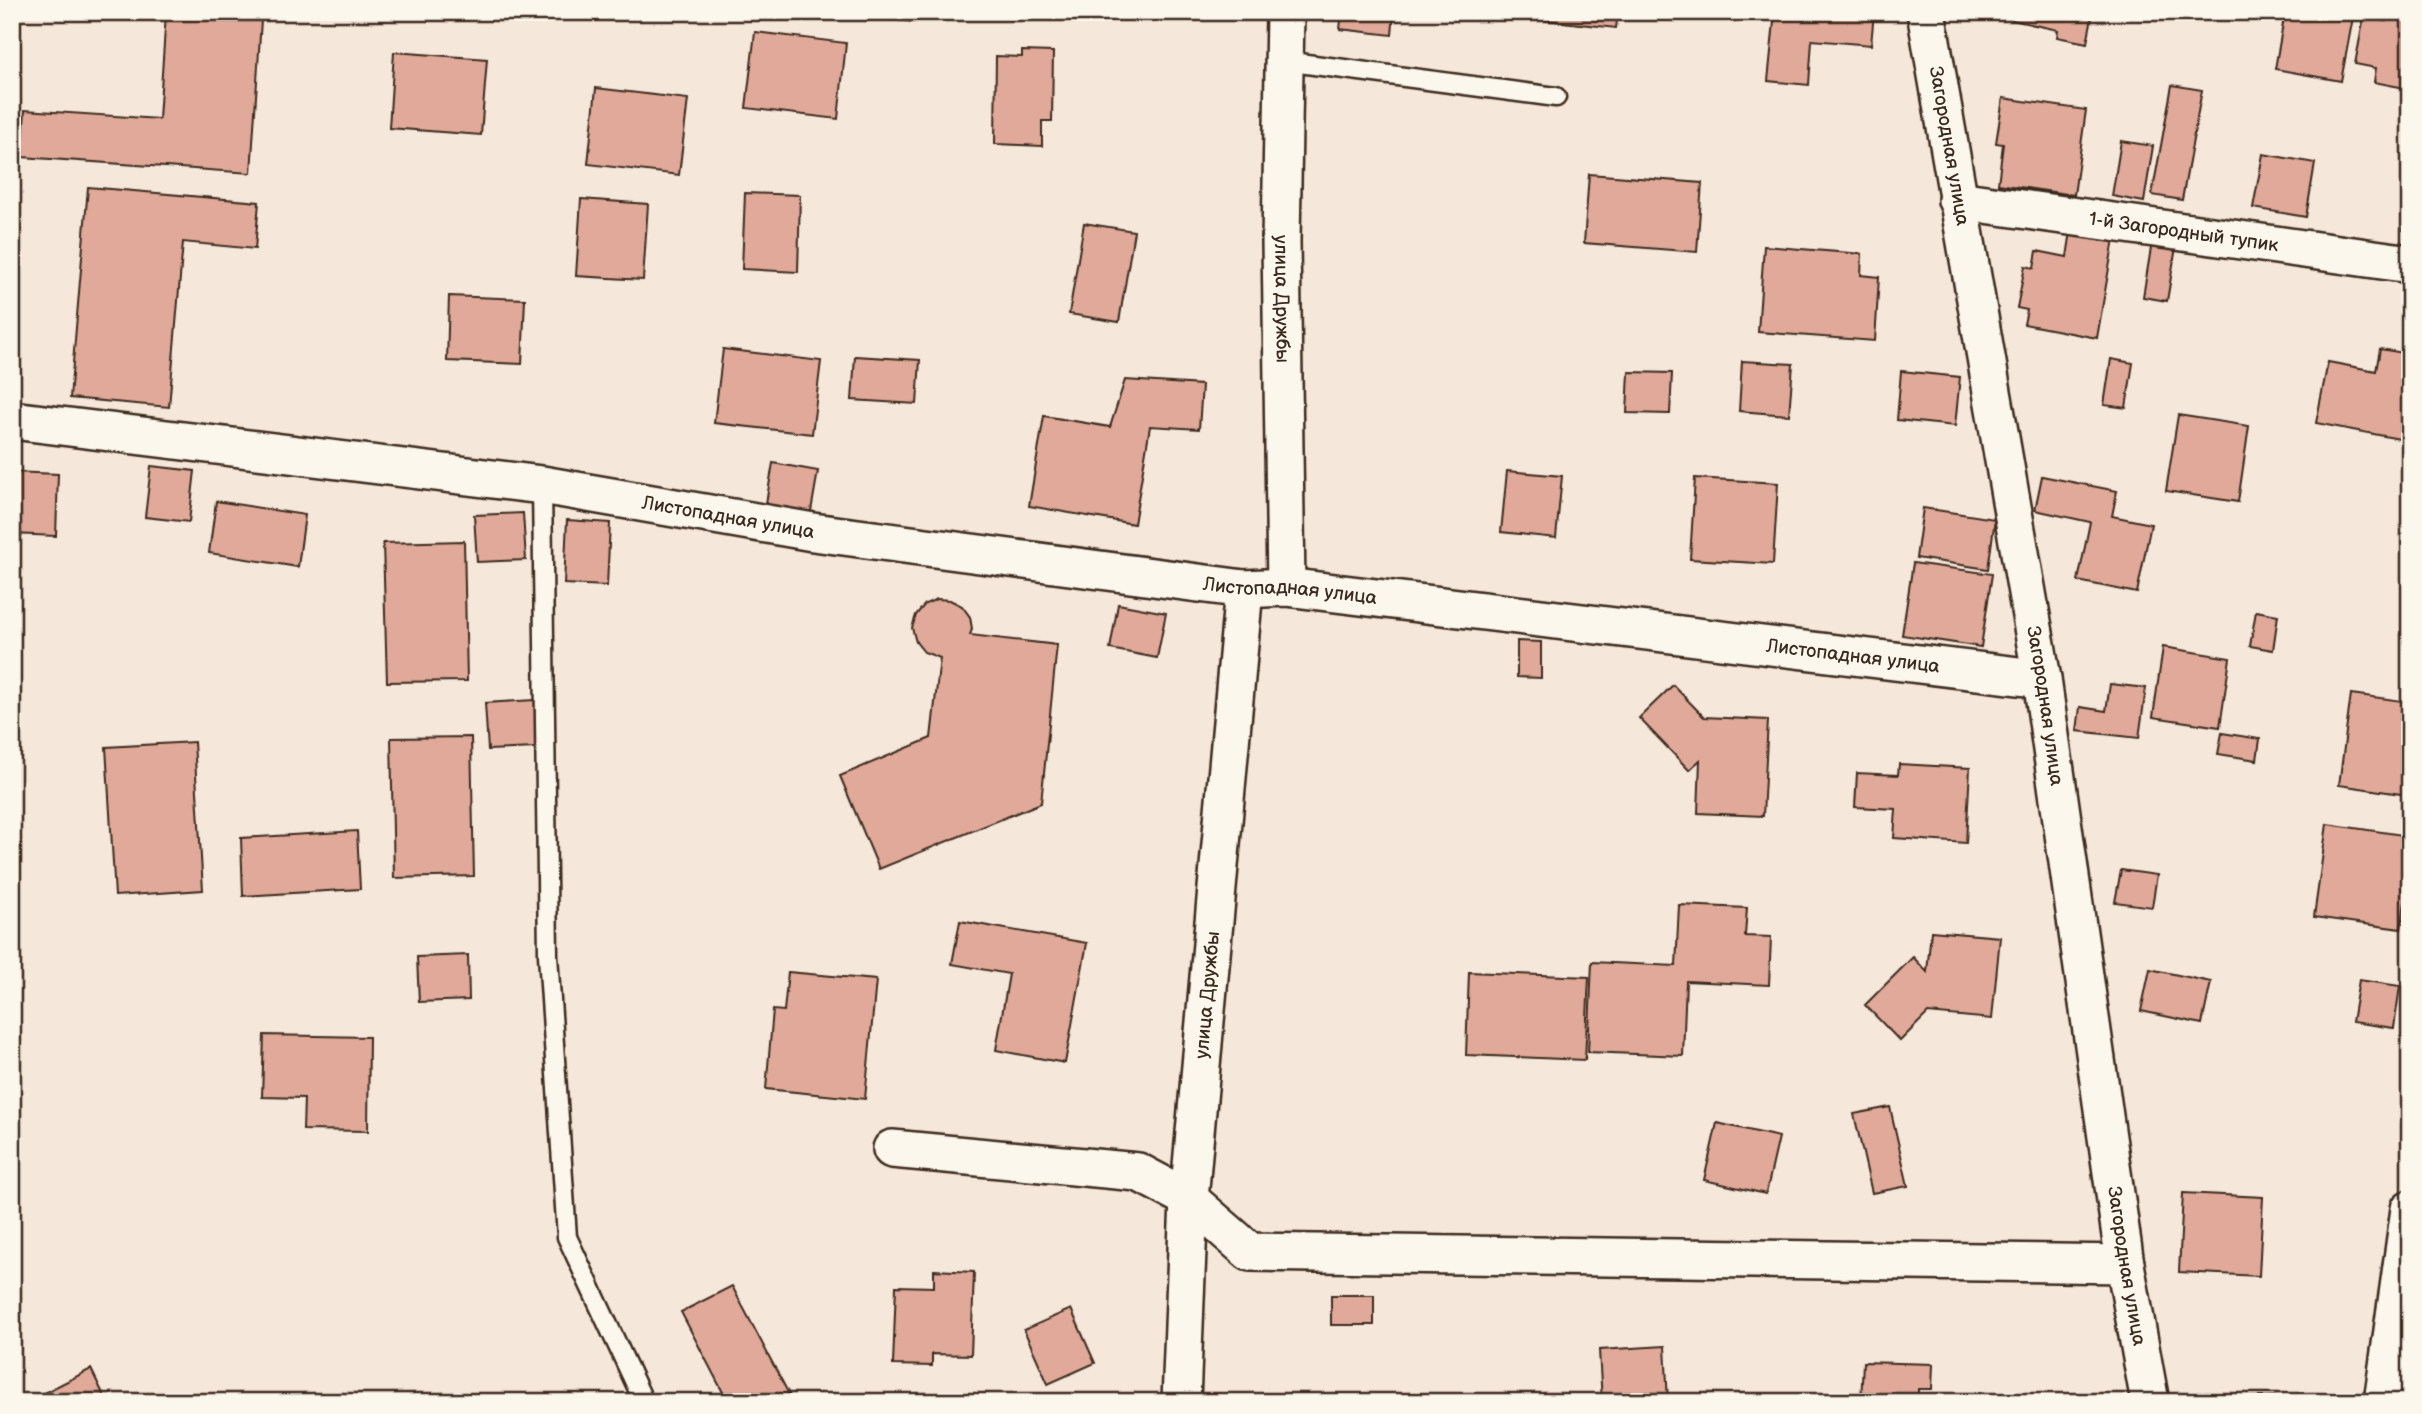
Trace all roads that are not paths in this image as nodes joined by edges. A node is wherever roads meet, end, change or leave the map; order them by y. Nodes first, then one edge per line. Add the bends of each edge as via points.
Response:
1 (1285, 12) edge
2 (1926, 12) edge
3 (1284, 61) junction
4 (1556, 97) dead end
5 (1957, 200) junction
6 (2410, 264) edge
7 (12, 421) edge
8 (542, 485) junction
9 (1286, 587) junction
10 (1244, 589) junction
11 (2042, 679) junction
12 (892, 1149) dead end
13 (1189, 1199) junction
14 (2410, 1209) edge
15 (2125, 1264) junction
16 (644, 1402) edge
17 (1181, 1402) edge
18 (2150, 1402) edge
19 (2383, 1402) edge

1 - 3 street, улица Дружбы
2 - 5 street, Загородная улица
3 - 4 lane
3 - 9 street, улица Дружбы via 1281,241
5 - 6 street, 1-й Загородный тупик
5 - 11 street, Загородная улица
7 - 8 street, Листопадная улица
8 - 10 street, Листопадная улица via 813,532
8 - 16 lane via 548,955 567,1237
9 - 10 street, Листопадная улица
9 - 11 street, Листопадная улица
10 - 13 street, улица Дружбы
11 - 15 street, Загородная улица
12 - 13 street via 1138,1172
13 - 15 street via 1250,1252
13 - 17 street, улица Дружбы
14 - 19 street
15 - 18 street, Загородная улица

